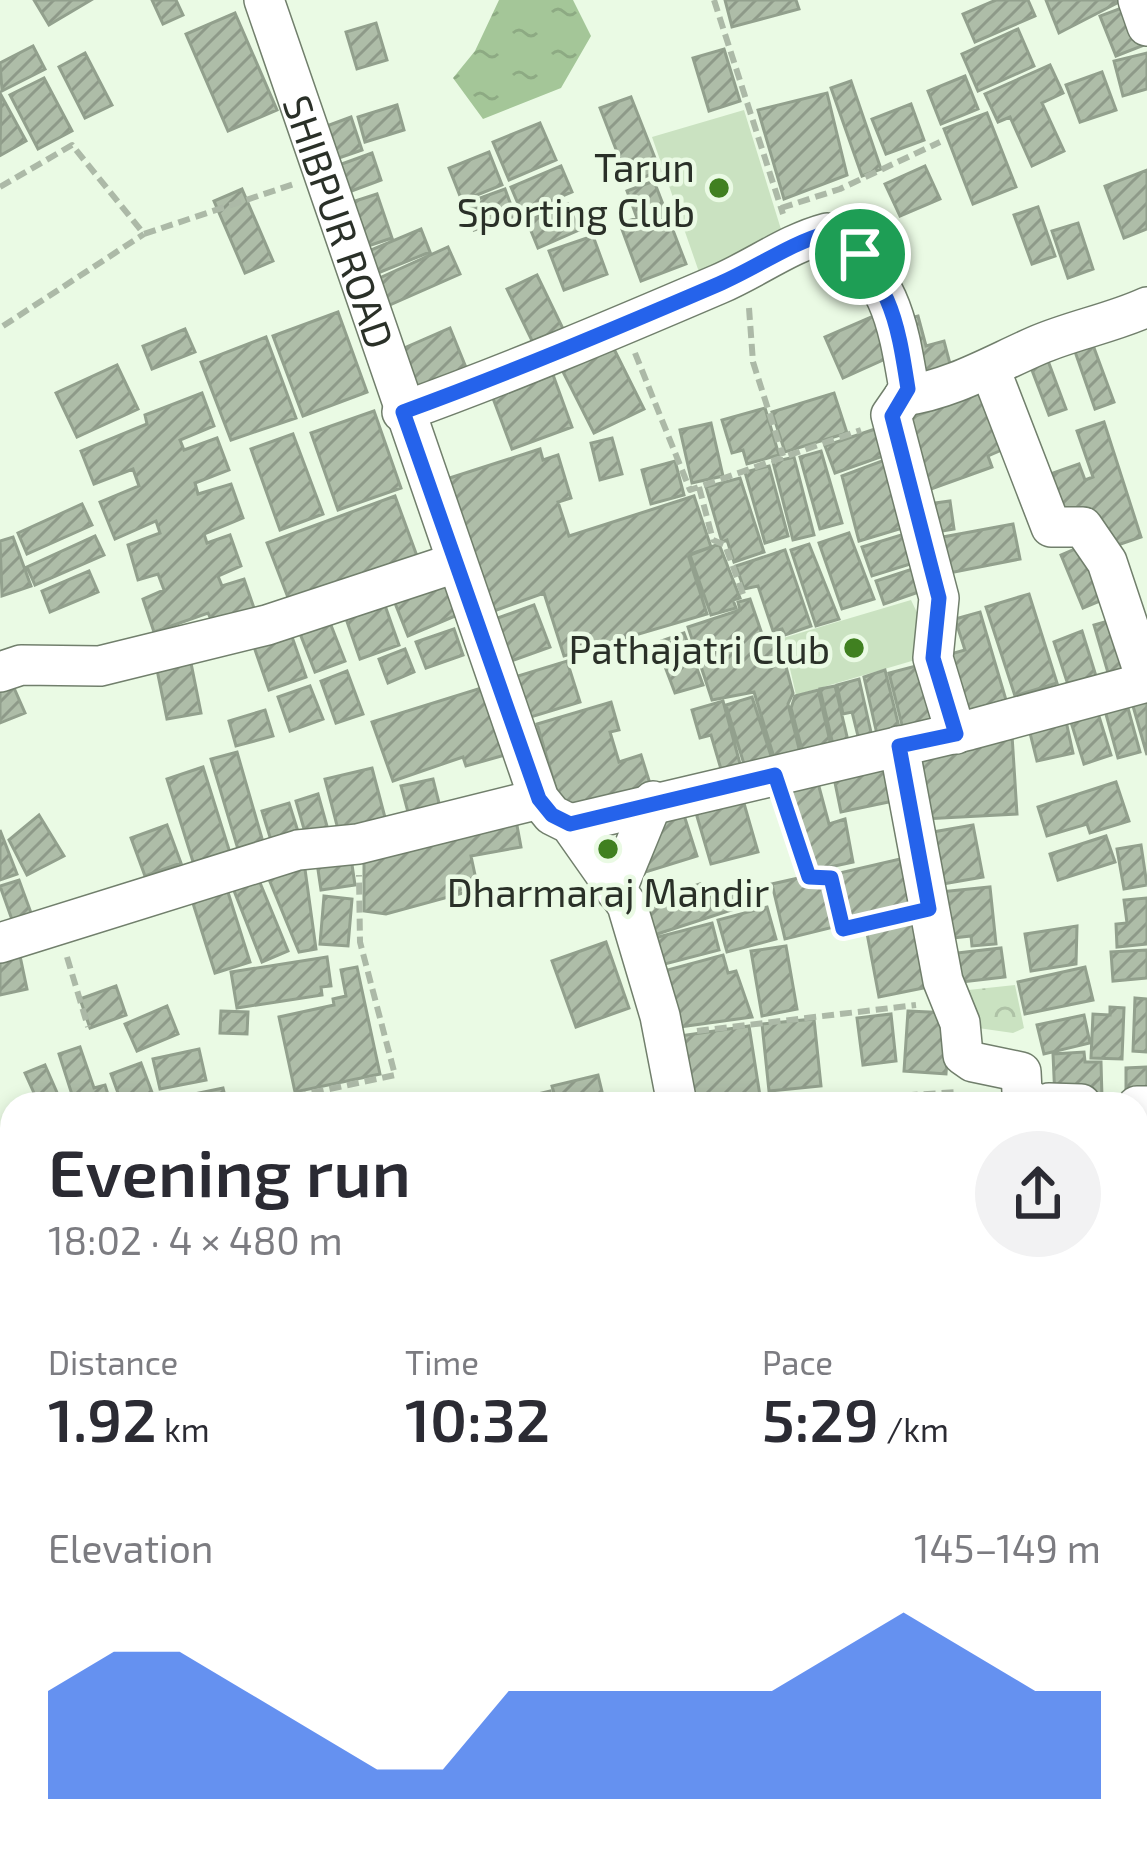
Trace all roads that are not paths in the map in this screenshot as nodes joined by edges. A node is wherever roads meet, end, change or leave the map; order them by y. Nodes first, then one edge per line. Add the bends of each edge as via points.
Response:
1 (264, 0) edge
2 (1138, 0) edge
3 (1147, 26) edge
4 (1147, 307) edge
5 (990, 369) junction
6 (898, 408) junction
7 (403, 412) junction
8 (455, 563) junction
9 (0, 671) edge
10 (1147, 682) edge
11 (956, 734) junction
12 (899, 746) junction
13 (539, 799) junction
14 (653, 801) junction
15 (570, 824) junction
16 (616, 890) junction
17 (0, 943) edge
18 (675, 1092) edge
19 (1022, 1092) edge

1 - 7 street, SHIBPUR ROAD
2 - 3 street
4 - 5 street
5 - 6 street
5 - 10 street via 1051,527 1083,527 1107,562
6 - 7 street via 908,389 884,285 860,254 827,233 790,224 746,272
6 - 11 street via 939,598 933,658
7 - 8 street, SHIBPUR ROAD
8 - 9 street via 268,626 100,666
8 - 13 street, SHIBPUR ROAD
10 - 11 street
11 - 12 street
12 - 14 street
12 - 19 street via 963,1055 1021,1072
13 - 15 street
13 - 17 street via 358,844 298,850
14 - 15 street
14 - 16 street
15 - 16 street
16 - 18 street via 627,905

